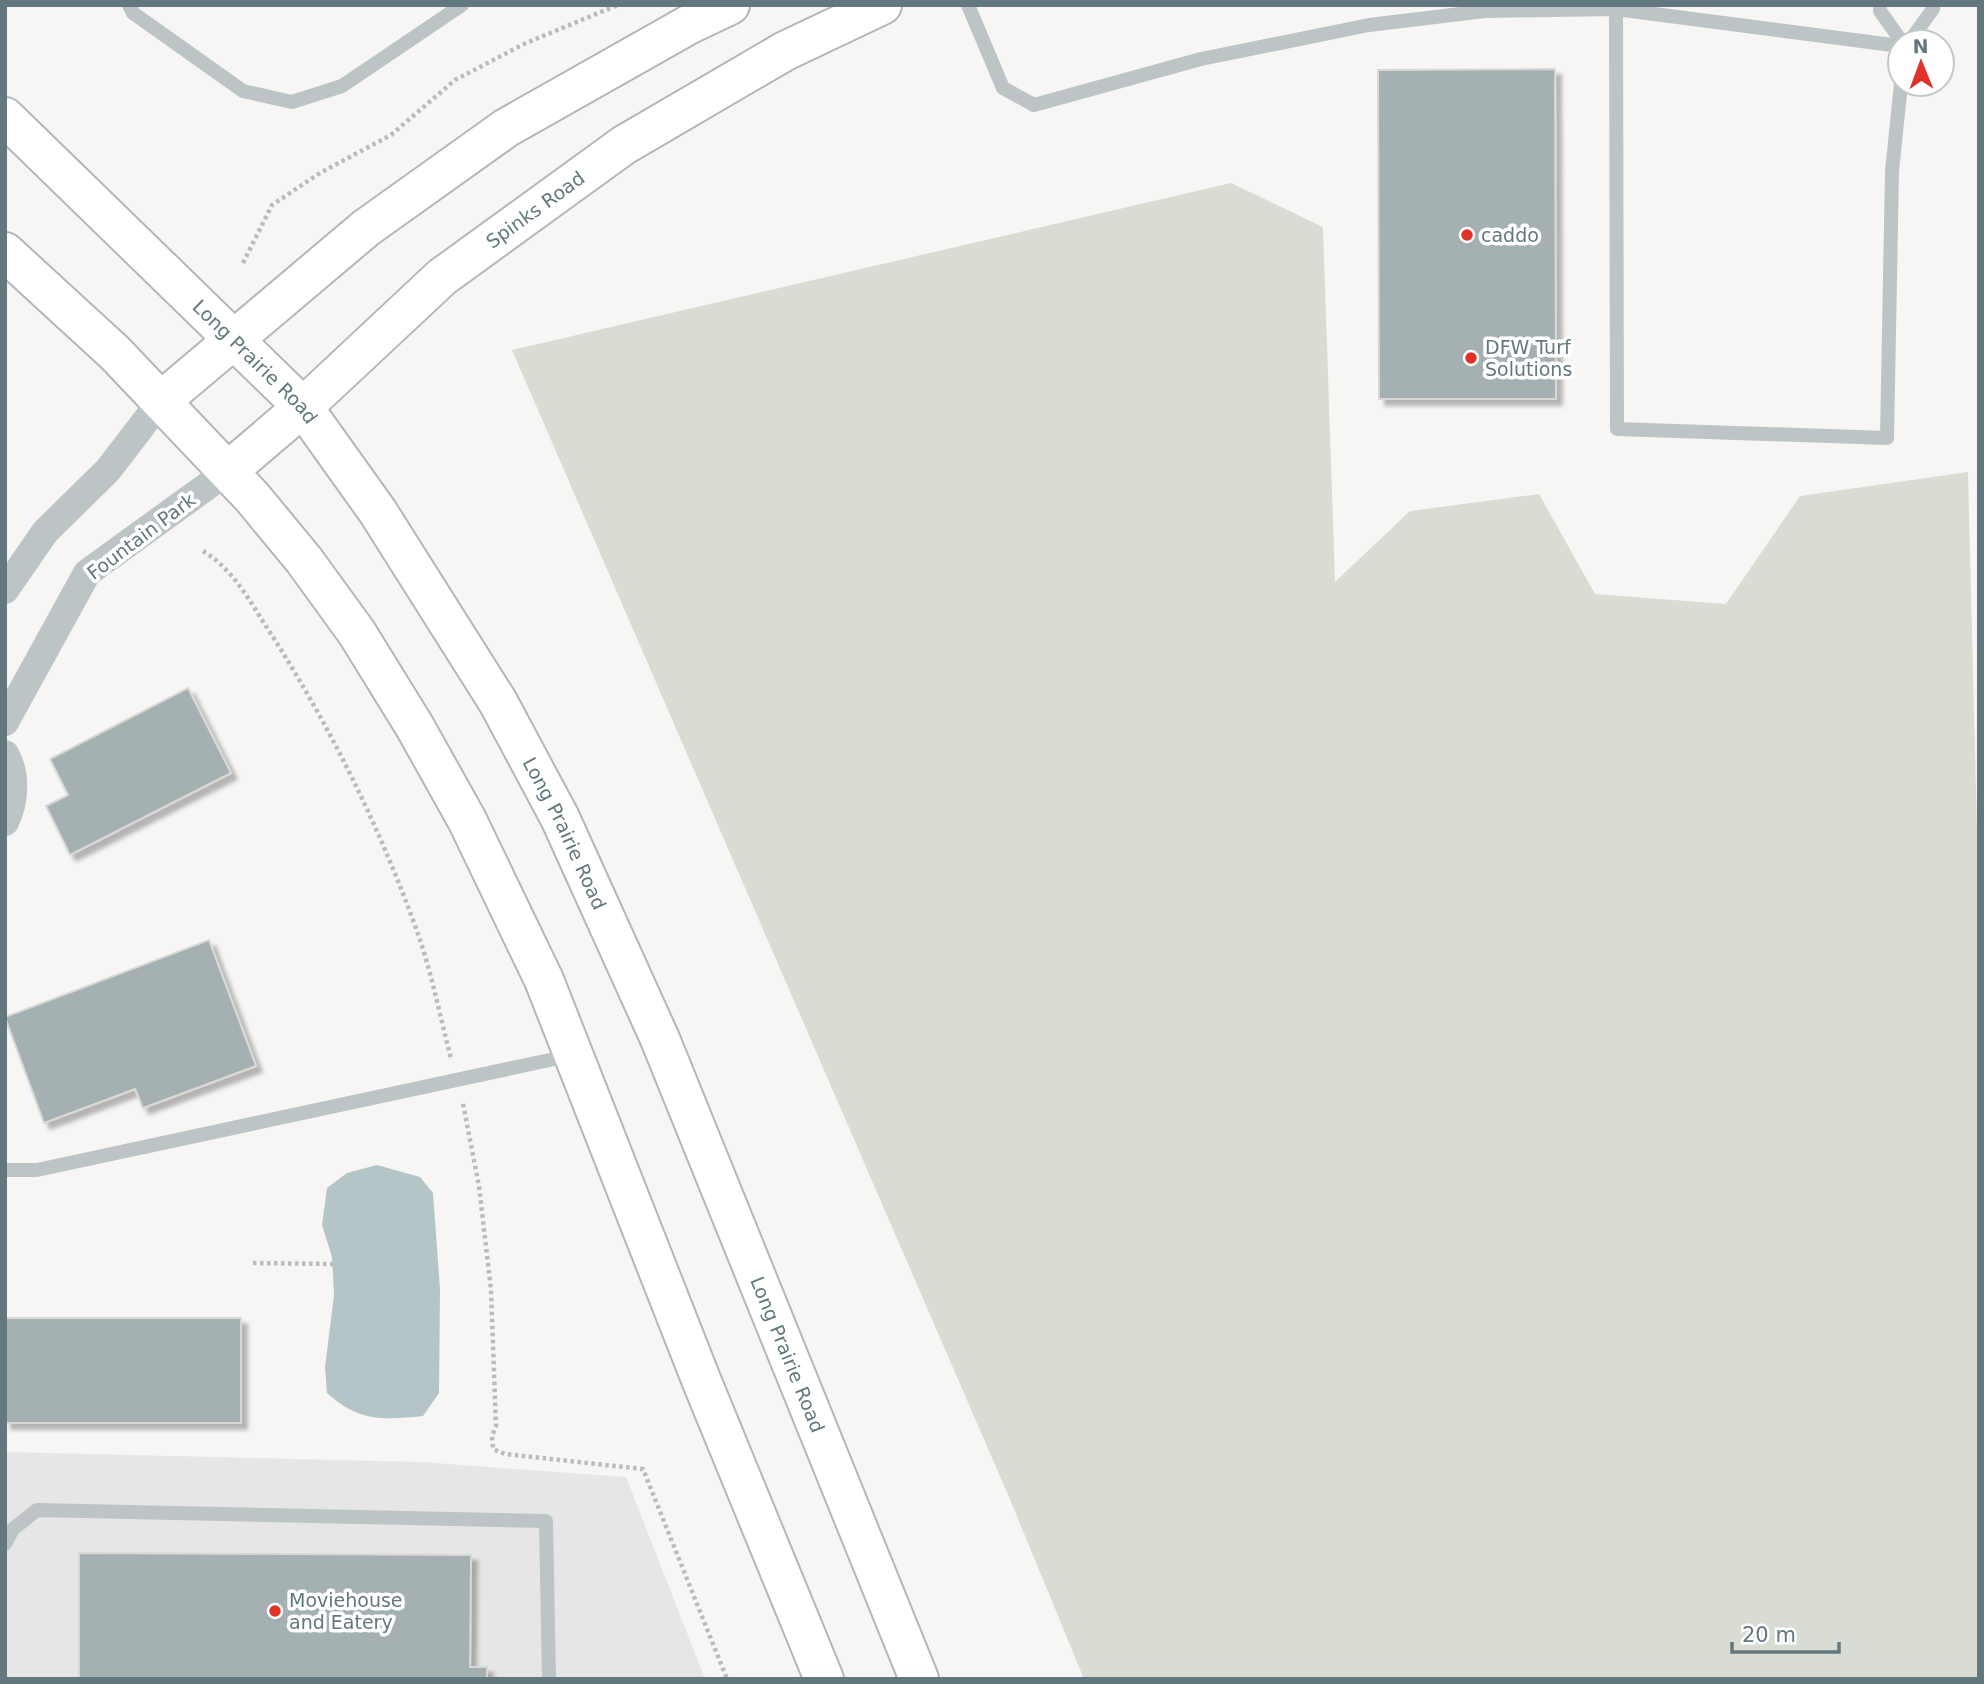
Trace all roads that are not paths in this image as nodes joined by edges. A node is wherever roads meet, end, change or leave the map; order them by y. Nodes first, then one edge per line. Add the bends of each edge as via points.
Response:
1 (129, 5) edge
2 (462, 5) edge
3 (730, 5) edge
4 (882, 5) edge
5 (968, 5) edge
6 (1880, 5) edge
7 (1933, 5) edge
8 (1616, 9) junction
9 (1891, 28) edge
10 (1919, 28) edge
11 (1886, 42) edge
12 (1900, 98) edge
13 (5, 117) edge
14 (5, 252) edge
15 (233, 340) junction
16 (161, 401) junction
17 (303, 407) junction
18 (228, 471) junction
19 (5, 590) edge
20 (5, 722) edge
21 (5, 754) edge
22 (5, 822) edge
23 (573, 1054) junction
24 (5, 1170) edge
25 (5, 1545) edge
26 (549, 1679) edge
27 (824, 1679) edge
28 (919, 1679) edge

1 - 2 lane via 133,13 243,91 292,102 342,86
3 - 15 main road via 506,128 366,228
4 - 17 main road, Spinks Road via 785,51 624,145 442,277
5 - 8 lane via 1003,88 1034,105 1201,59 1369,25 1485,10
6 - 9 lane
7 - 10 lane
8 - 11 lane
8 - 12 lane via 1617,429 1887,438 1892,171
13 - 15 main road, Long Prairie Road
14 - 16 main road
15 - 16 main road
15 - 17 main road, Long Prairie Road
16 - 18 main road
16 - 19 street via 108,470 45,532
17 - 18 main road, Spinks Road
17 - 28 main road, Long Prairie Road via 377,512 498,702 560,818 660,1039
18 - 20 street, Fountain Park via 87,573
18 - 23 main road via 304,560 415,727 467,820 544,980
21 - 22 street via 14,784
23 - 24 lane via 37,1170
23 - 27 main road
25 - 26 lane via 13,1529 37,1510 545,1521

